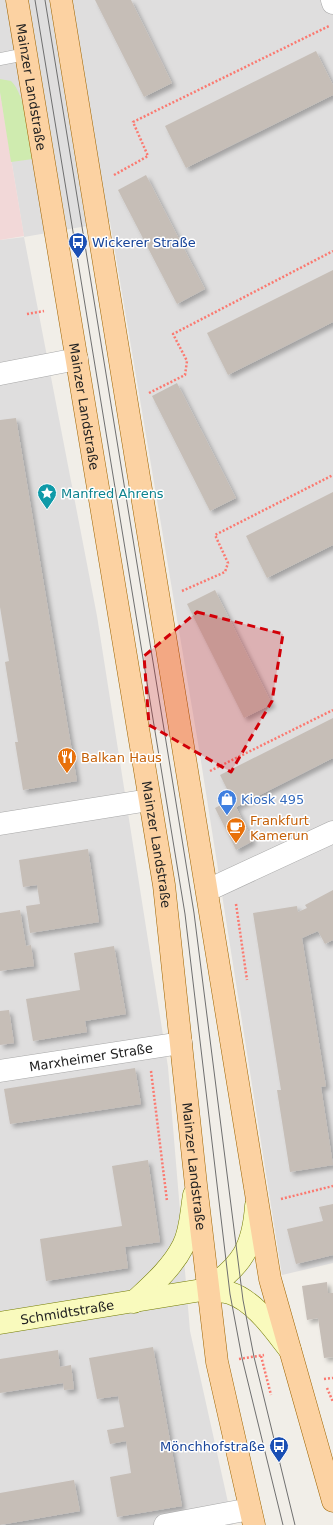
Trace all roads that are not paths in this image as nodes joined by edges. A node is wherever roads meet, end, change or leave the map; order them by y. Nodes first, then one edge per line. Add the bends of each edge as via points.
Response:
1 (17, 0) edge
2 (61, 0) edge
3 (332, 0) edge
4 (333, 3) edge
5 (26, 54) junction
6 (0, 59) edge
7 (77, 359) junction
8 (0, 374) edge
9 (150, 800) junction
10 (0, 824) edge
11 (333, 832) edge
12 (208, 890) junction
13 (182, 1043) junction
14 (0, 1071) edge
15 (196, 1185) junction
16 (256, 1196) junction
17 (208, 1290) junction
18 (134, 1302) junction
19 (0, 1323) edge
20 (290, 1350) junction
21 (333, 1501) edge
22 (252, 1517) edge
23 (165, 1525) edge

1 - 5 main road, Mainzer Landstraße
2 - 12 main road
3 - 4 street
5 - 6 lane
5 - 7 main road, Mainzer Landstraße
7 - 8 street
7 - 9 main road, Mainzer Landstraße
9 - 10 street
9 - 13 main road, Mainzer Landstraße via 164,885
11 - 12 street
12 - 16 main road
13 - 14 street, Marxheimer Straße
13 - 15 main road, Mainzer Landstraße
15 - 17 main road, Mainzer Landstraße
15 - 18 main road via 189,1228 183,1246 157,1280
16 - 17 main road, Schmidtstraße via 255,1224 248,1248 228,1275
16 - 20 main road via 270,1279
17 - 18 main road, Schmidtstraße
17 - 20 main road, Schmidtstraße via 230,1294 243,1300 265,1319
17 - 22 main road, Mainzer Landstraße via 217,1362
18 - 19 main road, Schmidtstraße
20 - 21 main road
22 - 23 street

